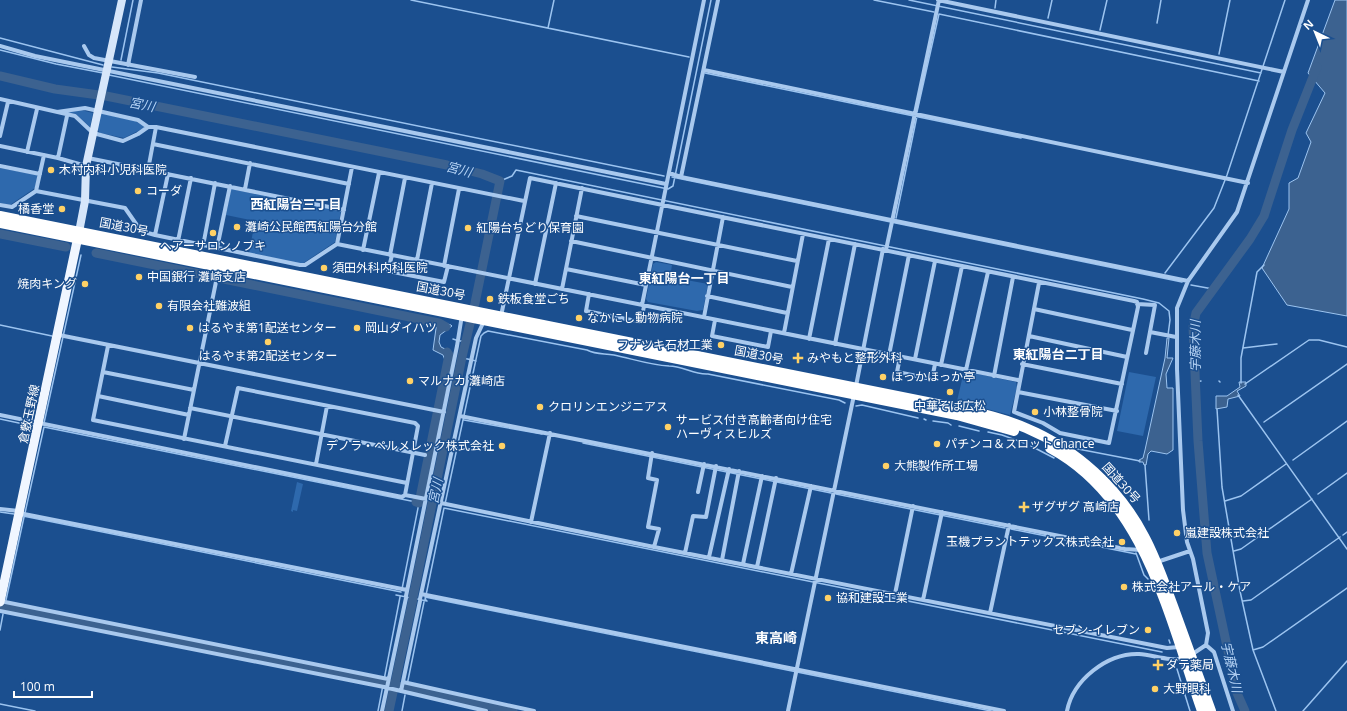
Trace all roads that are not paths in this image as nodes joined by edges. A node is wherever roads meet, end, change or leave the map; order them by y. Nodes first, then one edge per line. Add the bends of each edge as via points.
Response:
1 (122, 0) edge
2 (141, 0) edge
3 (704, 0) edge
4 (718, 0) edge
5 (1308, 0) edge
6 (938, 3) edge
7 (0, 46) edge
8 (84, 46) dead end
9 (108, 62) junction
10 (128, 65) junction
11 (704, 70) junction
12 (155, 72) junction
13 (1284, 72) junction
14 (106, 75) junction
15 (195, 77) dead end
16 (154, 80) junction
17 (0, 99) edge
18 (8, 102) junction
19 (37, 109) junction
20 (98, 109) junction
21 (54, 113) junction
22 (915, 115) junction
23 (67, 116) junction
24 (148, 127) junction
25 (156, 127) junction
26 (93, 133) junction
27 (0, 136) edge
28 (153, 144) junction
29 (0, 146) edge
30 (27, 152) junction
31 (44, 155) junction
32 (58, 158) junction
33 (87, 162) junction
34 (250, 163) junction
35 (0, 166) edge
36 (352, 168) junction
37 (148, 170) junction
38 (379, 172) junction
39 (40, 174) junction
40 (168, 174) junction
41 (675, 175) junction
42 (191, 178) junction
43 (405, 178) junction
44 (215, 183) junction
45 (432, 183) junction
46 (556, 183) junction
47 (1248, 183) junction
48 (349, 184) junction
49 (230, 186) junction
50 (665, 187) junction
51 (582, 188) junction
52 (244, 189) junction
53 (459, 189) junction
54 (36, 191) junction
55 (85, 201) junction
56 (524, 201) junction
57 (662, 202) junction
58 (0, 205) edge
59 (344, 210) junction
60 (0, 216) edge
61 (576, 216) junction
62 (723, 218) junction
63 (893, 222) junction
64 (0, 223) edge
65 (657, 233) junction
66 (803, 234) junction
67 (155, 235) junction
68 (79, 236) junction
69 (829, 239) junction
70 (178, 241) junction
71 (571, 242) junction
72 (337, 244) junction
73 (855, 244) junction
74 (718, 245) junction
75 (203, 246) junction
76 (217, 248) junction
77 (886, 248) junction
78 (363, 250) junction
79 (391, 255) junction
80 (909, 255) junction
81 (652, 259) junction
82 (417, 260) junction
83 (935, 260) junction
84 (797, 261) junction
85 (446, 266) junction
86 (962, 266) junction
87 (566, 269) junction
88 (218, 270) junction
89 (713, 271) junction
90 (988, 272) junction
91 (1013, 277) junction
92 (508, 278) junction
93 (1188, 281) junction
94 (1039, 282) junction
95 (535, 284) junction
96 (646, 284) junction
97 (792, 287) junction
98 (562, 289) junction
99 (589, 294) junction
100 (707, 296) junction
101 (1137, 304) junction
102 (643, 306) junction
103 (1034, 309) junction
104 (464, 313) junction
105 (787, 313) junction
106 (483, 317) junction
107 (704, 317) junction
108 (500, 320) junction
109 (715, 320) junction
110 (1132, 330) junction
111 (771, 331) junction
112 (1150, 332) junction
113 (784, 333) junction
114 (62, 336) junction
115 (1029, 336) junction
116 (1176, 337) junction
117 (809, 338) junction
118 (835, 344) junction
119 (108, 346) junction
120 (863, 350) junction
121 (1146, 353) dead end
122 (889, 355) junction
123 (900, 356) junction
124 (1127, 357) junction
125 (915, 360) junction
126 (199, 363) junction
127 (936, 364) junction
128 (1022, 364) junction
129 (941, 365) junction
130 (966, 370) junction
131 (103, 372) junction
132 (994, 376) junction
133 (1018, 380) junction
134 (1122, 384) junction
135 (194, 390) junction
136 (855, 391) junction
137 (1018, 392) junction
138 (98, 396) junction
139 (327, 406) junction
140 (190, 408) junction
141 (440, 411) junction
142 (1116, 411) junction
143 (0, 415) edge
144 (188, 415) junction
145 (232, 416) junction
146 (463, 416) junction
147 (43, 423) junction
148 (321, 434) junction
149 (550, 434) junction
150 (184, 439) junction
151 (226, 446) junction
152 (413, 452) junction
153 (425, 455) dead end
154 (652, 456) junction
155 (316, 464) junction
156 (704, 466) junction
157 (716, 468) junction
158 (728, 471) junction
159 (738, 473) junction
160 (761, 478) junction
161 (775, 481) junction
162 (407, 482) junction
163 (810, 488) junction
164 (834, 490) junction
165 (698, 492) dead end
166 (405, 495) junction
167 (422, 498) junction
168 (444, 504) junction
169 (913, 508) junction
170 (0, 509) edge
171 (22, 513) junction
172 (942, 514) junction
173 (531, 522) junction
174 (1009, 526) junction
175 (654, 547) junction
176 (1144, 550) junction
177 (1190, 551) junction
178 (685, 553) junction
179 (710, 557) junction
180 (722, 560) junction
181 (1157, 562) junction
182 (743, 564) junction
183 (756, 567) junction
184 (791, 574) junction
185 (816, 581) junction
186 (404, 590) junction
187 (895, 594) junction
188 (423, 597) junction
189 (923, 600) junction
190 (0, 601) edge
191 (0, 611) edge
192 (990, 613) junction
193 (1206, 644) junction
194 (1180, 647) junction
195 (1187, 657) junction
196 (797, 671) junction
197 (385, 684) junction
198 (403, 686) junction
199 (1199, 709) edge
200 (382, 711) edge
201 (486, 711) edge
202 (534, 711) edge
203 (788, 711) edge
204 (1004, 711) edge
205 (1067, 711) edge
206 (1211, 711) edge
207 (1233, 711) edge

1 - 9 street
2 - 10 street
3 - 41 street
4 - 11 street
5 - 13 street
6 - 13 street
6 - 22 street
7 - 14 street
8 - 9 street via 89,55
9 - 10 street
9 - 14 street
10 - 12 street
11 - 22 street
11 - 41 street
12 - 15 street
12 - 16 street
13 - 47 street
14 - 16 street
14 - 20 street
16 - 50 street
17 - 18 street
18 - 19 street
18 - 27 street
19 - 21 street
19 - 30 street
20 - 21 street via 79,108
20 - 24 street via 138,120
20 - 26 street
21 - 23 street
22 - 47 street
22 - 63 street
23 - 26 street via 75,116
23 - 32 street
24 - 25 street
24 - 26 street via 123,141
25 - 28 street
25 - 36 street
26 - 33 street
28 - 34 street
28 - 37 street
29 - 30 street
30 - 31 street
31 - 32 street
31 - 39 street
32 - 33 street
33 - 37 street
33 - 55 street
34 - 48 street
34 - 52 street
35 - 39 street
36 - 38 street
36 - 48 street
37 - 40 street
38 - 43 street
38 - 78 street
39 - 54 street
40 - 42 street
40 - 67 street
41 - 50 street
41 - 63 street
42 - 44 street
42 - 70 street
43 - 45 street
43 - 79 street
44 - 49 street
44 - 75 street
45 - 53 street
45 - 82 street
46 - 51 street
46 - 56 street via 530,178
46 - 95 street
47 - 93 street via 1231,223
48 - 59 street
49 - 52 street
49 - 76 street
50 - 57 street
51 - 57 street
51 - 61 street
52 - 59 street
53 - 56 street
53 - 85 street
54 - 55 street
54 - 58 street via 12,207
55 - 67 street via 125,208 141,231
55 - 68 street
56 - 92 street
57 - 62 street
57 - 65 street
59 - 72 street
60 - 68 highway, 国道30号
61 - 65 street
61 - 71 street
62 - 66 street
62 - 74 street
63 - 77 street
63 - 93 street
64 - 68 highway, 国道30号
65 - 74 street
65 - 81 street
66 - 69 street
66 - 84 street
67 - 70 street
68 - 88 highway, 国道30号
68 - 114 main road, 倉敷玉野線
69 - 73 street
69 - 117 street
70 - 75 street
71 - 81 street
71 - 87 street
72 - 76 street via 303,265
72 - 78 street
73 - 77 street
73 - 118 street
74 - 84 street
74 - 89 street
75 - 76 street
77 - 80 street
77 - 120 street
78 - 79 street
79 - 82 street
79 - 85 street via 388,271 444,282
80 - 83 street
80 - 122 street
81 - 89 street
81 - 96 street
82 - 85 street
83 - 86 street
83 - 125 street
84 - 97 street
85 - 92 street
86 - 90 street
86 - 129 street
87 - 96 street
87 - 98 street
88 - 104 highway, 国道30号
88 - 126 street
89 - 97 street
89 - 100 street
90 - 91 street
90 - 130 street
91 - 94 street
91 - 132 street
92 - 95 street
92 - 108 street
93 - 116 street via 1177,308
94 - 101 street via 1134,301
94 - 103 street
95 - 98 street
96 - 102 street
97 - 105 street
98 - 99 street
99 - 102 street
99 - 102 street via 586,311 641,322
100 - 105 street
100 - 107 street
101 - 110 street
101 - 112 street via 1155,305
102 - 107 street
103 - 110 street
103 - 115 street
104 - 106 highway, 国道30号
104 - 141 street
105 - 113 street
106 - 108 highway, 国道30号
106 - 146 street via 471,360
107 - 109 street
108 - 136 highway, 国道30号
109 - 111 street
109 - 111 street via 712,336 768,347
110 - 124 street
111 - 113 street
112 - 116 street
112 - 121 street
113 - 117 street
114 - 119 street
114 - 147 main road, 倉敷玉野線
115 - 124 street
115 - 128 street
116 - 177 street via 1183,510
117 - 118 street
118 - 120 street
119 - 126 street
119 - 131 street
120 - 122 street
120 - 136 street
122 - 123 street
123 - 125 street
123 - 127 street via 897,372 932,379
124 - 134 street
125 - 127 street
126 - 135 street
126 - 141 street
127 - 129 street
128 - 133 street
128 - 134 street
129 - 130 street
130 - 132 street
131 - 135 street
131 - 138 street
132 - 133 street
133 - 137 street
134 - 142 street
135 - 140 street
136 - 164 street
136 - 176 highway, 国道30号 via 1005,427 1052,449 1088,476 1110,498 1129,523
136 - 181 highway, 国道30号 via 985,414 1026,428 1056,444 1093,471 1115,493 1135,520
137 - 142 street
137 - 142 street via 1014,412 1043,423 1060,433 1109,443
138 - 144 street
138 - 150 street via 93,420
139 - 145 street via 238,388
139 - 148 street
139 - 152 street via 415,423 418,426
140 - 144 street
140 - 145 street
141 - 167 street
143 - 147 street
144 - 150 street
145 - 148 street
145 - 151 street
146 - 149 street
146 - 168 street
147 - 166 street via 402,497
147 - 171 main road, 倉敷玉野線
148 - 152 street
148 - 155 street
149 - 154 street
149 - 173 street
150 - 151 street
151 - 155 street
152 - 153 street
152 - 162 street
154 - 156 street
154 - 175 street via 648,478 657,480 648,527 659,529
155 - 162 street
156 - 157 street
156 - 165 street
157 - 158 street
157 - 178 street via 706,517 692,516
158 - 159 street
158 - 179 street
159 - 160 street
159 - 180 street
160 - 161 street
160 - 182 street
161 - 163 street
161 - 183 street
162 - 166 street
163 - 164 street
163 - 184 street
164 - 169 street
164 - 185 street
166 - 167 street
167 - 186 street
168 - 173 street
168 - 188 street
169 - 172 street
169 - 187 street
170 - 171 street
171 - 186 street
171 - 190 main road, 倉敷玉野線
172 - 174 street
172 - 189 street
173 - 175 street
174 - 176 street via 1125,549
174 - 192 street
175 - 178 street
176 - 194 highway, 国道30号
177 - 181 street
177 - 193 street via 1208,633
178 - 179 street
179 - 180 street
180 - 182 street
181 - 195 highway, 国道30号
182 - 183 street
183 - 184 street
184 - 185 street
185 - 187 street
185 - 196 street
186 - 197 street via 406,597
187 - 189 street
188 - 196 street
188 - 198 street
189 - 192 street
190 - 197 street
191 - 197 street
192 - 194 street via 1167,648
193 - 195 street
193 - 207 street via 1214,652
194 - 195 highway, 国道30号
195 - 199 highway, 国道30号
195 - 205 street via 1174,659 1138,654 1106,662 1079,684
195 - 206 highway, 国道30号
196 - 203 street
196 - 204 street
197 - 198 street
197 - 200 street
198 - 201 street
198 - 202 street

